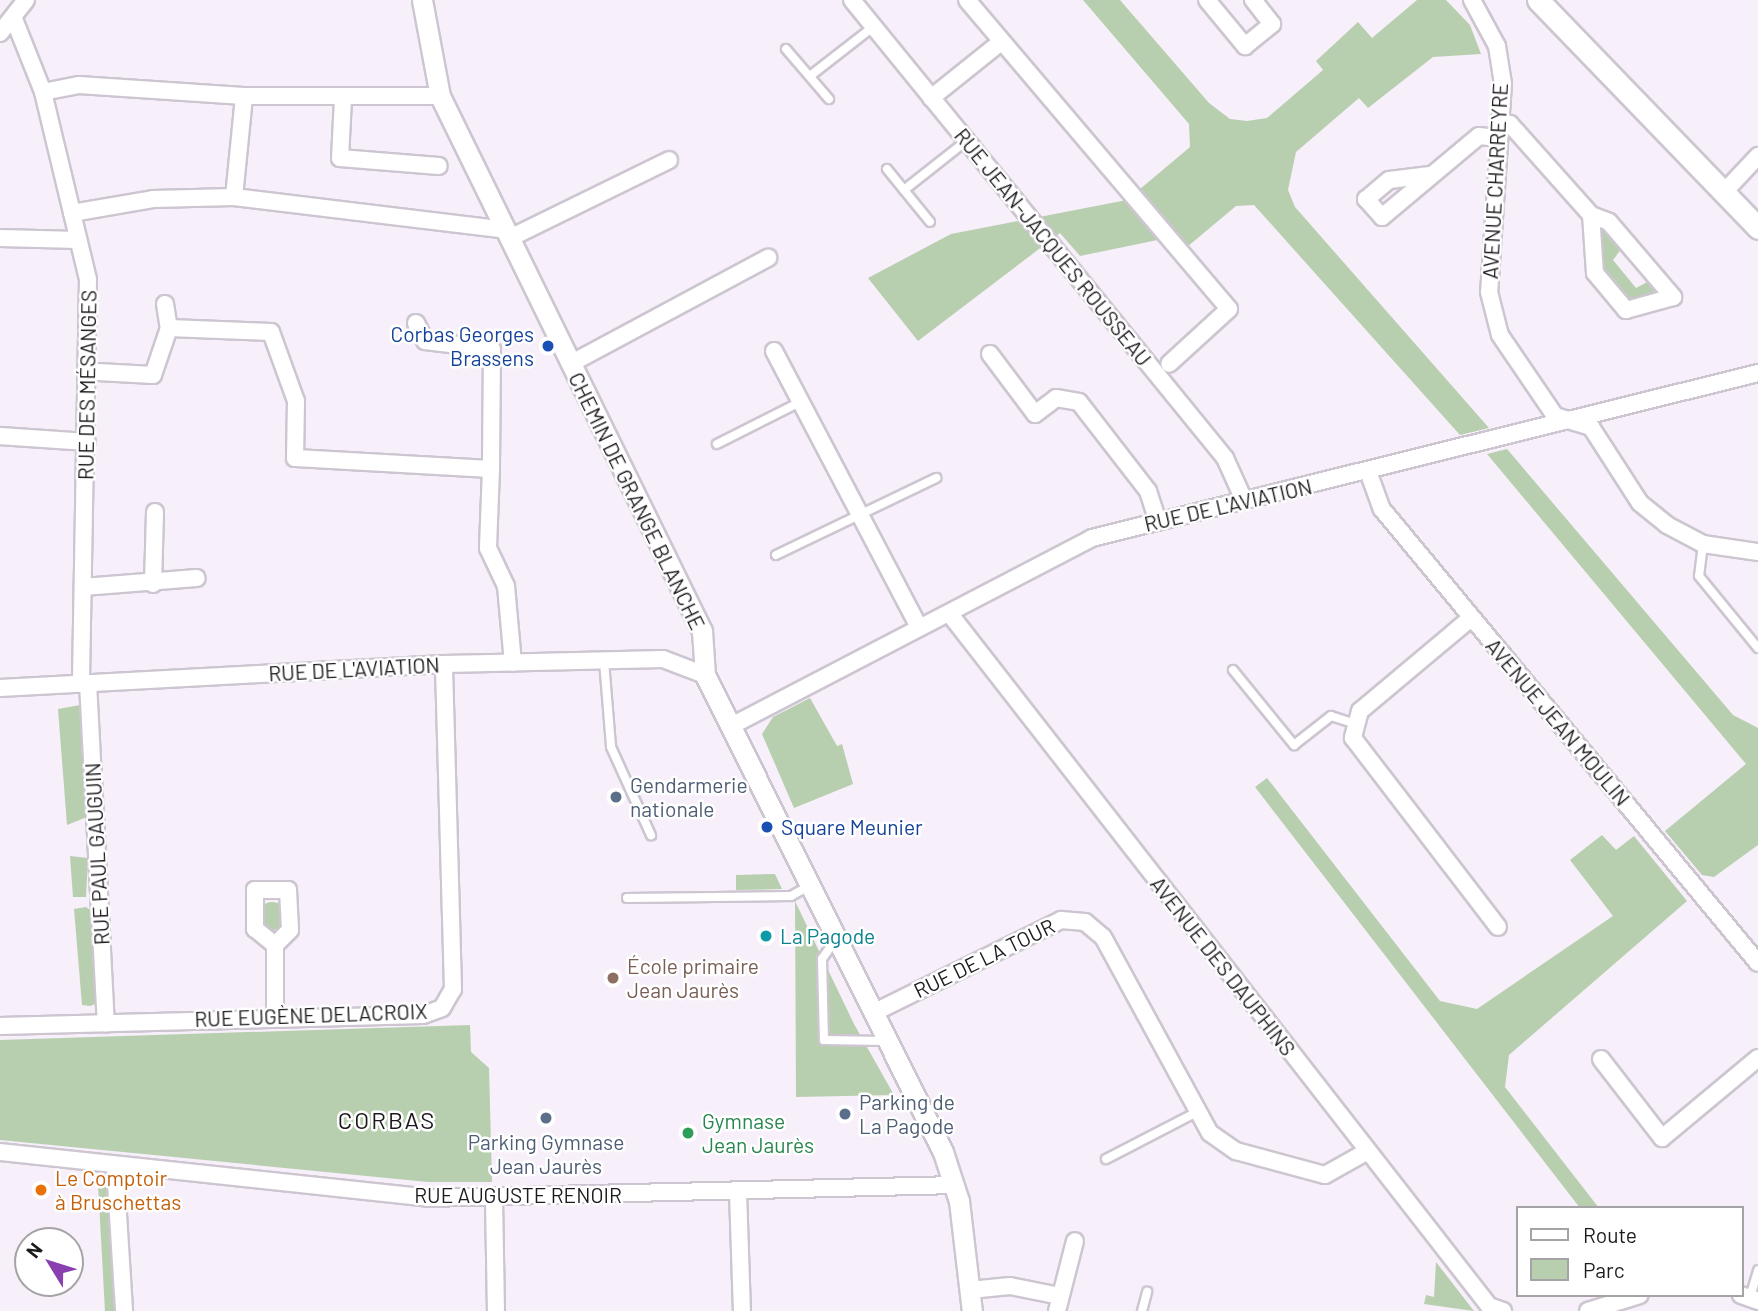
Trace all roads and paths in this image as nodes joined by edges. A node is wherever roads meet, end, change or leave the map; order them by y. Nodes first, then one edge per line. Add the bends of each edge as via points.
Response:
1 (26, 0) edge
2 (422, 0) edge
3 (852, 0) edge
4 (967, 0) edge
5 (1207, 0) edge
6 (1253, 0) edge
7 (1472, 0) edge
8 (1538, 0) edge
9 (14, 19) junction
10 (873, 27) junction
11 (0, 33) edge
12 (1001, 41) junction
13 (786, 49) dead end
14 (810, 76) junction
15 (43, 92) junction
16 (244, 96) junction
17 (440, 96) junction
18 (931, 98) junction
19 (344, 99) junction
20 (829, 99) dead end
21 (1500, 130) junction
22 (966, 141) junction
23 (1758, 156) edge
24 (669, 160) dead end
25 (439, 166) dead end
26 (887, 169) dead end
27 (1430, 175) dead end
28 (1709, 175) junction
29 (904, 190) junction
30 (1726, 190) junction
31 (234, 197) junction
32 (72, 213) junction
33 (1591, 215) junction
34 (1758, 215) edge
35 (930, 222) dead end
36 (1758, 228) edge
37 (508, 234) junction
38 (0, 238) edge
39 (78, 240) junction
40 (768, 258) dead end
41 (164, 304) dead end
42 (416, 323) dead end
43 (169, 328) junction
44 (775, 351) dead end
45 (989, 354) dead end
46 (570, 364) junction
47 (1169, 364) dead end
48 (98, 372) dead end
49 (1758, 373) edge
50 (800, 402) junction
51 (1573, 420) junction
52 (0, 436) edge
53 (87, 442) junction
54 (717, 444) dead end
55 (491, 469) junction
56 (1369, 474) junction
57 (936, 478) dead end
58 (1244, 500) junction
59 (155, 512) dead end
60 (859, 515) junction
61 (1158, 521) junction
62 (1703, 544) junction
63 (1758, 552) edge
64 (776, 555) dead end
65 (197, 578) dead end
66 (153, 583) junction
67 (83, 587) junction
68 (949, 613) junction
69 (1471, 618) junction
70 (919, 627) junction
71 (1758, 648) edge
72 (604, 661) junction
73 (513, 663) junction
74 (444, 664) junction
75 (1233, 670) dead end
76 (705, 675) junction
77 (84, 684) junction
78 (0, 688) edge
79 (1352, 723) junction
80 (733, 725) junction
81 (651, 835) dead end
82 (812, 885) junction
83 (627, 898) dead end
84 (1498, 927) dead end
85 (838, 936) junction
86 (275, 945) dead end
87 (1758, 962) edge
88 (874, 1012) junction
89 (275, 1014) junction
90 (106, 1024) junction
91 (0, 1026) edge
92 (889, 1042) junction
93 (1758, 1058) edge
94 (1601, 1059) dead end
95 (1195, 1113) junction
96 (1368, 1151) junction
97 (0, 1152) edge
98 (1106, 1159) dead end
99 (115, 1167) junction
100 (955, 1185) junction
101 (738, 1192) junction
102 (494, 1199) junction
103 (1075, 1241) dead end
104 (1758, 1270) edge
105 (970, 1290) junction
106 (1147, 1292) dead end
107 (1634, 1297) edge
108 (1750, 1298) edge
109 (1059, 1303) edge
110 (124, 1311) edge
111 (496, 1311) edge
112 (742, 1311) edge
113 (972, 1311) edge
114 (1142, 1311) edge
115 (1503, 1311) edge
116 (1588, 1311) edge

1 - 9 street
2 - 17 street, CHEMIN DE GRANGE BLANCHE
3 - 10 street, RUE JEAN-JACQUES ROUSSEAU
4 - 12 street
5 - 6 street via 1245,46 1272,24
7 - 21 street, AVENUE CHARREYRE via 1497,46
8 - 28 main road
9 - 11 street
9 - 15 street, RUE DES MÉSANGES
10 - 14 lane
10 - 18 street, RUE JEAN-JACQUES ROUSSEAU
12 - 18 street
12 - 47 street via 1229,309
13 - 14 lane
14 - 20 lane
15 - 16 street via 79,85
15 - 32 street, RUE DES MÉSANGES
16 - 19 street
16 - 31 street
17 - 19 street
17 - 37 street, CHEMIN DE GRANGE BLANCHE
18 - 22 street, RUE JEAN-JACQUES ROUSSEAU
19 - 25 street via 340,158
21 - 27 street via 1479,136
21 - 33 street via 1510,124
21 - 51 street, AVENUE CHARREYRE via 1491,303 1500,335 1555,416
22 - 29 lane
22 - 58 street, RUE JEAN-JACQUES ROUSSEAU via 1225,458
23 - 30 street
24 - 37 street
26 - 29 lane
28 - 30 main road
28 - 36 main road
29 - 35 lane
30 - 34 main road
31 - 32 street via 153,199
31 - 37 street
32 - 39 street, RUE DES MÉSANGES
33 - 33 street via 1595,273 1626,310 1673,297 1609,222
37 - 46 street, CHEMIN DE GRANGE BLANCHE
38 - 39 street
39 - 53 street, RUE DES MÉSANGES via 88,279
40 - 46 street
41 - 43 street
42 - 55 street via 425,341 492,349
43 - 48 street via 153,375
43 - 55 street via 271,332 296,401 295,458
44 - 50 street
45 - 61 street via 1035,414 1056,398 1079,402 1148,491
46 - 76 street, CHEMIN DE GRANGE BLANCHE via 702,631
49 - 51 street, RUE DE L'AVIATION
50 - 54 lane
50 - 60 street
51 - 56 street, RUE DE L'AVIATION
51 - 62 street, AVENUE CHARREYRE via 1591,426 1640,503
52 - 53 street
53 - 67 street, RUE DES MÉSANGES
55 - 73 street via 488,548 506,586
56 - 58 street, RUE DE L'AVIATION
56 - 69 street, AVENUE JEAN MOULIN via 1382,509
57 - 60 lane
58 - 61 street, RUE DE L'AVIATION
59 - 66 street
60 - 64 lane
60 - 70 street
61 - 68 street, RUE DE L'AVIATION via 1062,551
62 - 63 street
62 - 71 lane via 1699,576
65 - 66 street
66 - 67 street
67 - 77 street, RUE DES MÉSANGES
68 - 70 street, RUE DE L'AVIATION
68 - 96 street, AVENUE DES DAUPHINS
69 - 79 street
69 - 87 street, AVENUE JEAN MOULIN
70 - 80 street, RUE DE L'AVIATION
72 - 73 street, RUE DE L'AVIATION
72 - 76 street, RUE DE L'AVIATION via 663,659
72 - 81 lane via 611,747
73 - 74 street, RUE DE L'AVIATION
74 - 77 street, RUE DE L'AVIATION
74 - 89 street, RUE EUGÈNE DELACROIX via 450,998 423,1015
75 - 79 lane via 1294,745 1331,716
76 - 80 street, CHEMIN DE GRANGE BLANCHE
77 - 78 street, RUE DE L'AVIATION
77 - 90 street, RUE PAUL GAUGUIN
79 - 84 street via 1353,738
80 - 82 street, CHEMIN DE GRANGE BLANCHE
82 - 83 lane via 791,896
82 - 85 street, CHEMIN DE GRANGE BLANCHE
85 - 88 street, CHEMIN DE GRANGE BLANCHE
85 - 92 lane via 822,959 824,1040
86 - 89 street
88 - 92 street, CHEMIN DE GRANGE BLANCHE
88 - 95 street, RUE DE LA TOUR via 1061,920 1086,922 1103,937
89 - 90 street, RUE EUGÈNE DELACROIX
90 - 91 street, RUE EUGÈNE DELACROIX
92 - 100 street, CHEMIN DE GRANGE BLANCHE
93 - 94 street via 1662,1138
95 - 96 street, RUE DE LA TOUR via 1210,1133 1236,1151 1325,1175
95 - 98 lane
96 - 115 street, AVENUE DES DAUPHINS via 1489,1306
97 - 99 street, RUE AUGUSTE RENOIR
99 - 102 street, RUE AUGUSTE RENOIR via 295,1187
99 - 110 street
100 - 101 street, RUE AUGUSTE RENOIR
100 - 105 street, CHEMIN DE GRANGE BLANCHE
101 - 102 street, RUE AUGUSTE RENOIR
101 - 112 street
102 - 111 street
103 - 109 street
104 - 108 lane
105 - 109 street via 1010,1286
105 - 113 street, CHEMIN DE GRANGE BLANCHE
106 - 114 lane
107 - 116 street

